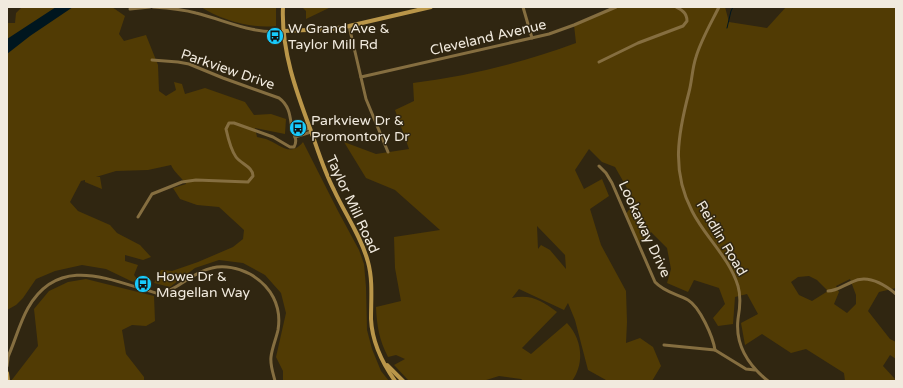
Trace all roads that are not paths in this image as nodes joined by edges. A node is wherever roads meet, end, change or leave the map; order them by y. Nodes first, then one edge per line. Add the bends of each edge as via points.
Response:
1 (150, 7) edge
2 (153, 7) edge
3 (283, 7) edge
4 (432, 7) edge
5 (523, 7) edge
6 (616, 7) edge
7 (676, 7) edge
8 (719, 7) edge
9 (130, 9) dead end
10 (350, 26) junction
11 (284, 31) junction
12 (532, 38) junction
13 (152, 60) dead end
14 (599, 62) dead end
15 (361, 77) junction
16 (310, 130) junction
17 (295, 136) junction
18 (388, 152) dead end
19 (599, 166) dead end
20 (138, 217) dead end
21 (828, 291) dead end
22 (896, 294) edge
23 (664, 345) dead end
24 (715, 350) junction
25 (7, 358) edge
26 (386, 364) junction
27 (7, 367) edge
28 (755, 370) junction
29 (7, 373) edge
30 (8, 381) edge
31 (275, 381) edge
32 (395, 381) edge
33 (403, 381) edge
34 (768, 381) edge

1 - 9 street
2 - 11 street via 190,11 256,31
3 - 11 main road, Taylor Mill Road
4 - 10 main road
5 - 12 street
6 - 12 street, Cleveland Avenue via 566,28
7 - 14 street via 686,15 687,21 683,26 638,43
8 - 28 street, Reidlin Road via 695,61 681,124 679,166 692,212 728,264 738,286 740,343 742,352
10 - 11 main road
10 - 15 street
11 - 16 main road, Taylor Mill Road via 290,67
12 - 15 street, Cleveland Avenue
13 - 17 street, Parkview Drive via 189,64 279,98 288,108
15 - 18 street via 366,99
16 - 17 street
16 - 26 main road, Taylor Mill Road via 326,174 363,246 371,283 372,327 377,346
17 - 20 street via 295,145 290,147 273,137 229,123 226,129 234,154 251,170 251,180 182,182 152,194
19 - 24 street, Lookaway Drive via 612,182 655,282 662,289 687,299 696,306
21 - 22 street via 853,281 867,279
23 - 24 street
24 - 28 street via 746,369
25 - 27 street
25 - 31 street via 27,310 36,296 64,278 80,274 92,275 160,294 168,292 202,271 220,267 247,272 259,279 273,296 279,317 271,358
26 - 32 main road, Taylor Mill Road
26 - 33 main road, Taylor Mill Road
27 - 29 street
28 - 34 street, Reidlin Road
29 - 30 main road

